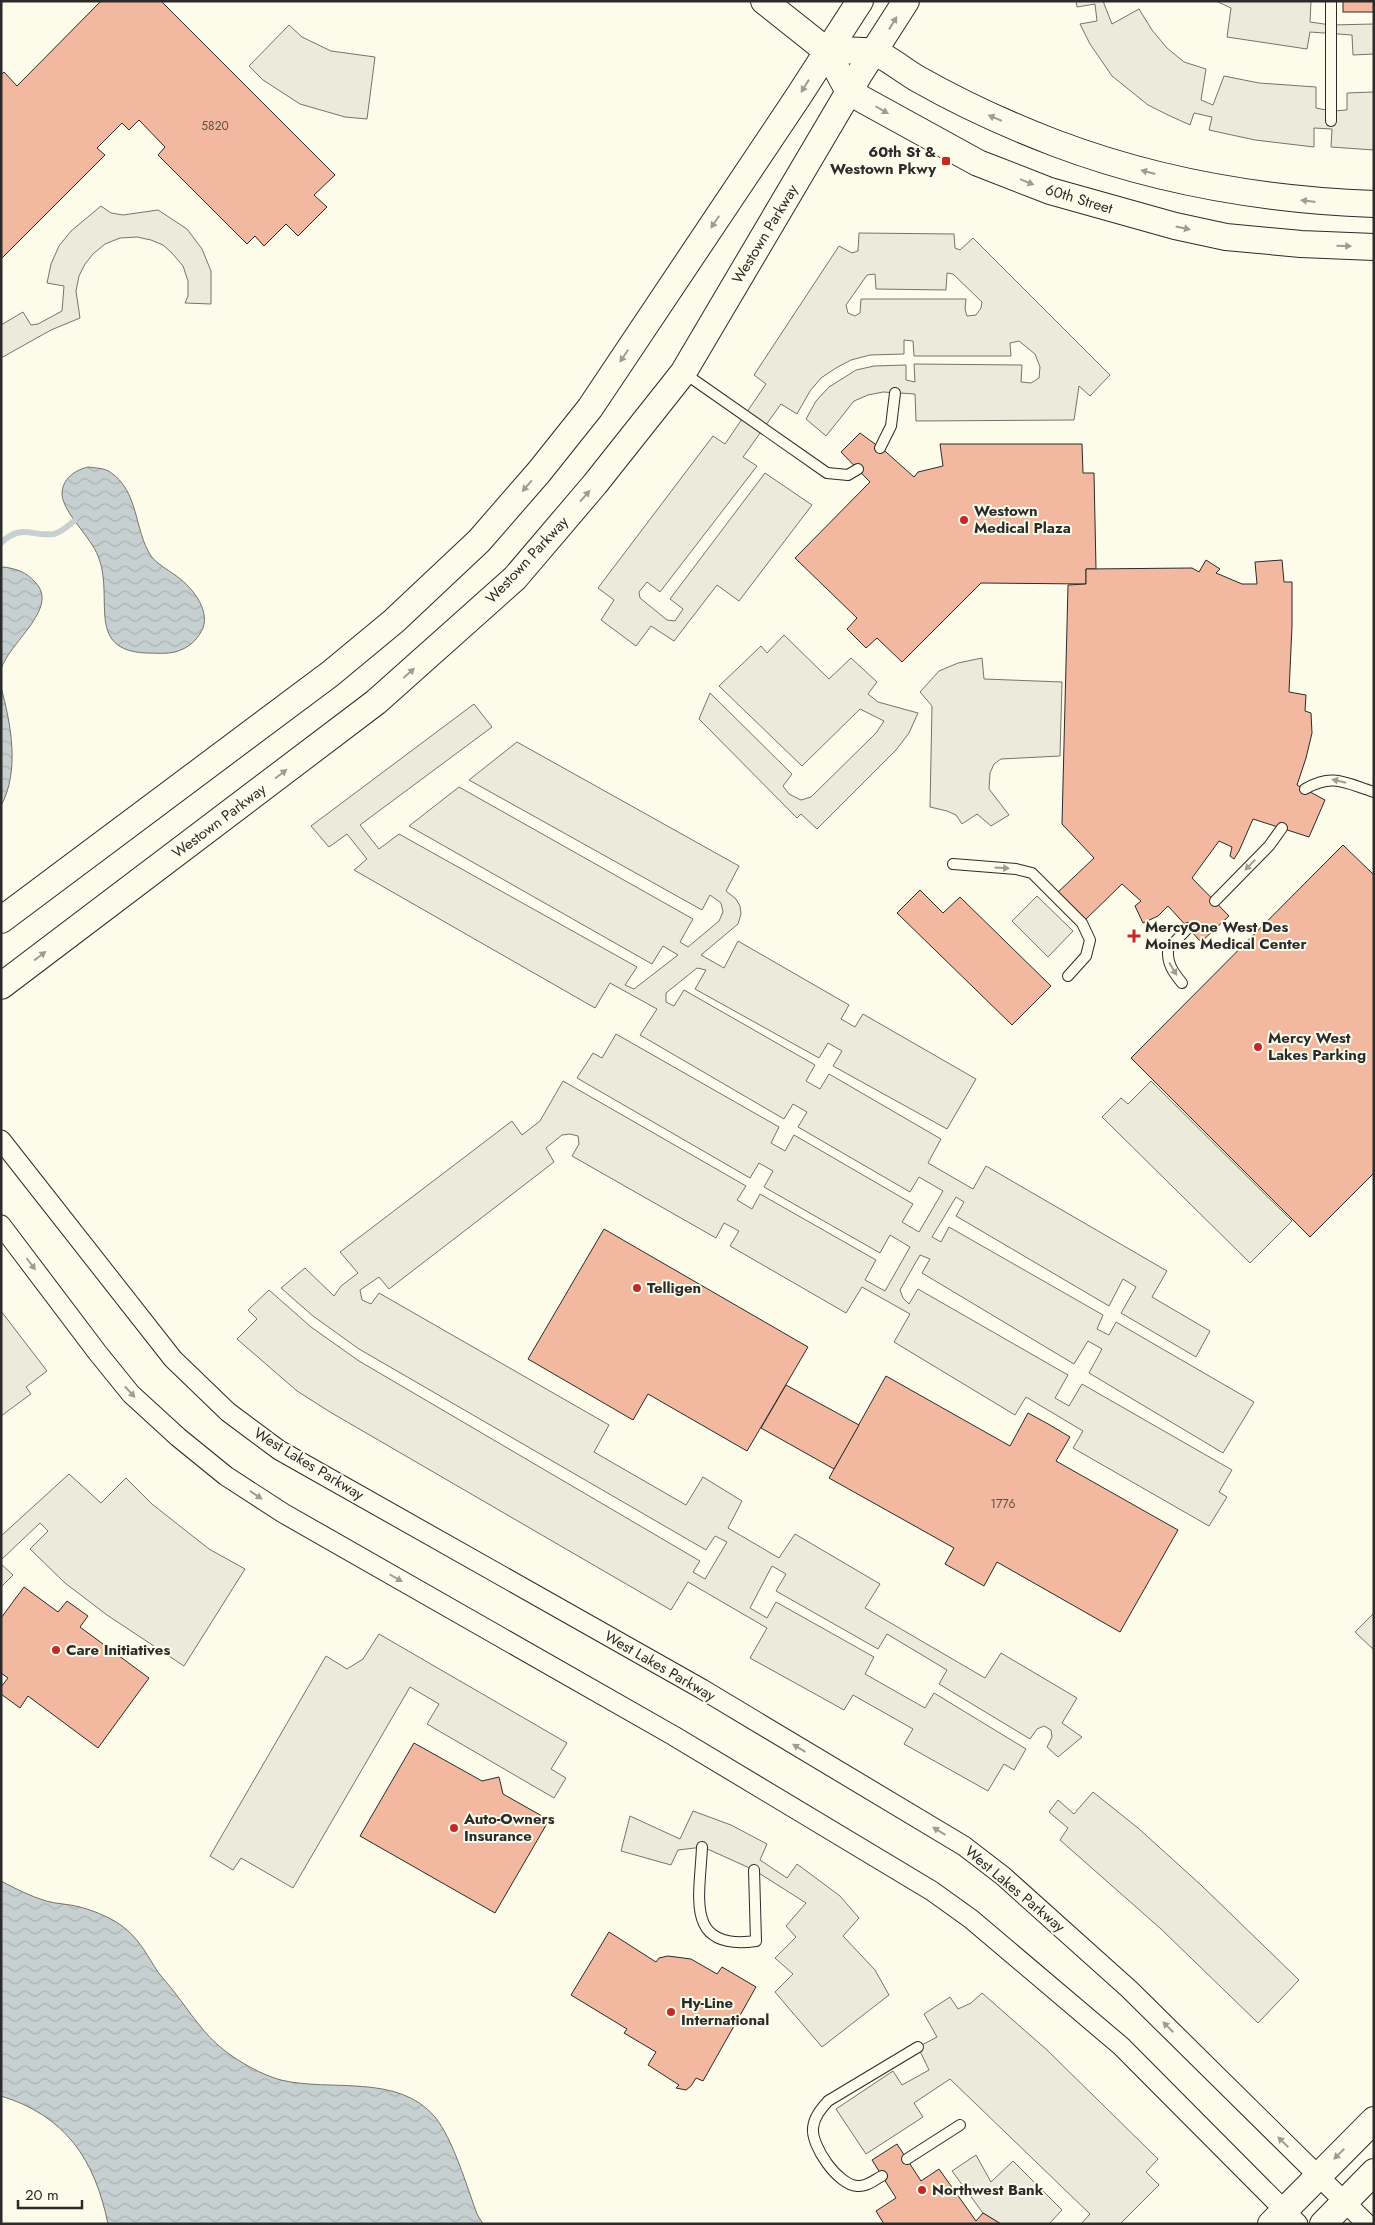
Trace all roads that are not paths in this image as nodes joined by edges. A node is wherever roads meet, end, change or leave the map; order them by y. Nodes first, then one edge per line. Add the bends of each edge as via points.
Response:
1 (764, 1) edge
2 (860, 1) edge
3 (906, 1) edge
4 (1331, 1) edge
5 (827, 51) junction
6 (874, 52) junction
7 (849, 92) junction
8 (1330, 120) dead end
9 (1374, 204) edge
10 (1374, 247) edge
11 (683, 373) junction
12 (895, 393) dead end
13 (880, 448) dead end
14 (858, 469) dead end
15 (1305, 789) dead end
16 (1374, 792) edge
17 (1282, 828) dead end
18 (953, 864) dead end
19 (1215, 901) dead end
20 (1, 920) edge
21 (1188, 928) dead end
22 (1068, 976) dead end
23 (1182, 982) dead end
24 (1, 986) edge
25 (1, 1140) edge
26 (1, 1225) edge
27 (702, 1847) dead end
28 (754, 1870) dead end
29 (918, 2048) dead end
30 (1374, 2120) edge
31 (960, 2125) dead end
32 (907, 2159) dead end
33 (1374, 2172) edge
34 (882, 2176) dead end
35 (1331, 2189) junction
36 (1288, 2220) edge
37 (1322, 2224) edge
38 (1367, 2224) edge

1 - 5 street
2 - 5 street
6 -> 3 street, Westown Parkway
4 - 8 lane
5 - 6 street
5 - 7 street
5 -> 20 street via 590,408 479,541 394,621 330,674
6 - 7 street, Westown Parkway
9 -> 6 street via 1316,202 1248,194 1188,183 1122,165 1056,143 986,114
7 -> 10 street, 60th Street via 978,162 1050,192 1226,237
7 - 11 street, Westown Parkway
11 - 14 lane via 827,472 848,475
24 -> 11 street, Westown Parkway via 376,702 486,605 515,578 589,492
12 - 13 lane via 892,426
16 -> 15 lane via 1332,779 1318,781
17 -> 19 lane via 1269,846
18 -> 22 lane via 1032,873 1082,923 1090,940 1086,956
21 -> 23 lane via 1168,949 1171,970
35 -> 25 street, West Lakes Parkway via 1129,1989 1004,1876 964,1846 702,1689 279,1450 228,1412 173,1359
26 -> 36 street via 131,1394 226,1476 283,1513 674,1736 932,1891 1120,2046
27 - 28 lane via 699,1916 707,1930 721,1941 738,1944 756,1941
29 - 34 lane via 828,2101 813,2127 820,2152 846,2182 856,2186 867,2185
30 -> 35 street
31 - 32 lane
33 - 35 street
35 - 36 street
35 - 37 street
35 - 38 street, West Lakes Parkway

